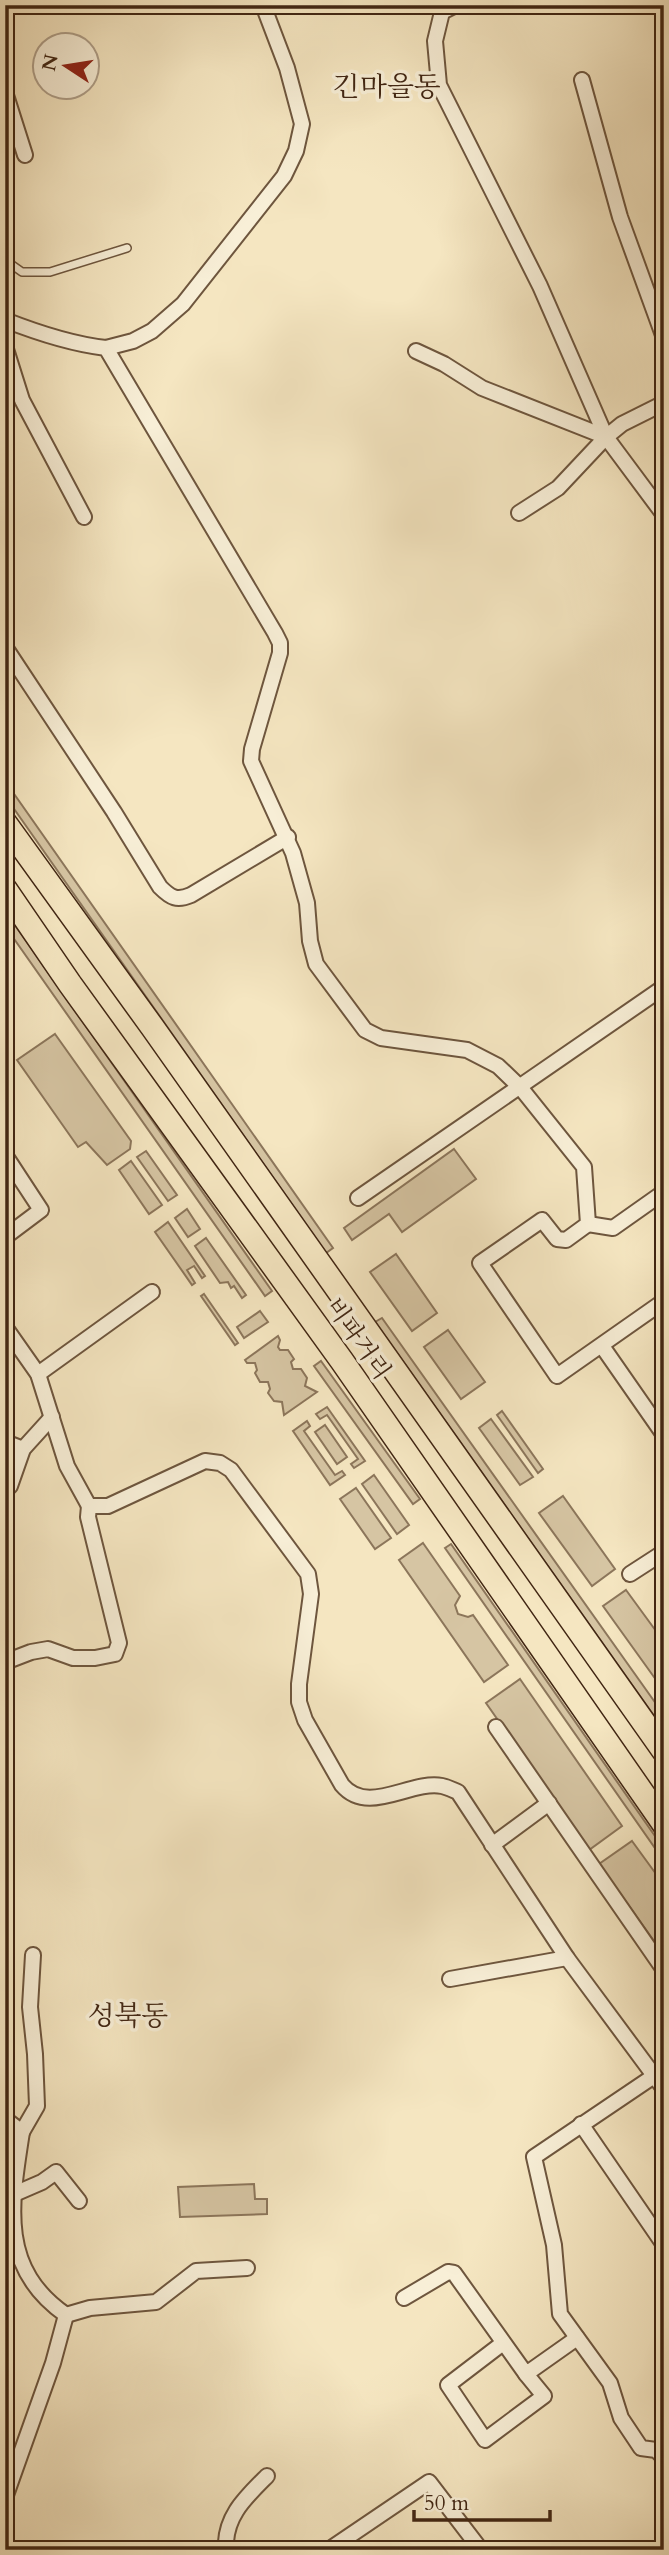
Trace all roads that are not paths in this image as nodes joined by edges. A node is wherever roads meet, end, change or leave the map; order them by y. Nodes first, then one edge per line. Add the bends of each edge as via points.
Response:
1 (263, 5) edge
2 (456, 5) edge
3 (582, 80) dead end
4 (5, 92) edge
5 (25, 155) dead end
6 (127, 248) dead end
7 (5, 260) edge
8 (5, 320) edge
9 (664, 338) edge
10 (5, 346) edge
11 (106, 348) junction
12 (415, 351) dead end
13 (664, 403) edge
14 (606, 438) junction
15 (519, 513) dead end
16 (664, 515) edge
17 (84, 517) dead end
18 (5, 647) edge
19 (5, 824) edge
20 (288, 837) junction
21 (5, 889) edge
22 (664, 987) edge
23 (520, 1087) junction
24 (5, 1155) edge
25 (664, 1192) edge
26 (358, 1198) dead end
27 (588, 1224) junction
28 (5, 1237) edge
29 (152, 1292) dead end
30 (664, 1301) edge
31 (5, 1327) edge
32 (603, 1346) junction
33 (38, 1374) junction
34 (51, 1417) junction
35 (664, 1435) edge
36 (5, 1442) edge
37 (23, 1449) junction
38 (5, 1491) edge
39 (89, 1506) junction
40 (664, 1552) edge
41 (630, 1574) dead end
42 (5, 1662) edge
43 (496, 1727) dead end
44 (664, 1751) edge
45 (549, 1803) junction
46 (664, 1824) edge
47 (492, 1845) junction
48 (33, 1955) dead end
49 (566, 1958) junction
50 (664, 1970) edge
51 (450, 1979) dead end
52 (654, 2076) junction
53 (664, 2089) edge
54 (5, 2119) edge
55 (581, 2124) junction
56 (22, 2132) junction
57 (12, 2195) junction
58 (79, 2201) dead end
59 (664, 2245) edge
60 (247, 2268) dead end
61 (404, 2298) dead end
62 (66, 2315) junction
63 (577, 2337) junction
64 (503, 2343) junction
65 (526, 2374) junction
66 (661, 2451) edge
67 (267, 2476) dead end
68 (5, 2498) edge
69 (226, 2550) edge
70 (333, 2550) edge
71 (481, 2550) edge

1 - 11 street via 302,124 296,151 284,176 183,304 152,331
2 - 14 street via 442,12 435,41 439,85 540,286
3 - 9 street via 620,217
4 - 5 street
6 - 7 lane via 50,272 22,272
8 - 11 street via 55,338
10 - 17 street via 22,400
11 - 20 street via 280,643 251,761
12 - 14 street via 482,388
13 - 14 street via 622,424
14 - 15 street via 558,488
14 - 16 street
18 - 20 street via 169,896 191,895
19 - 44 main road, 비파거리
20 - 23 street via 307,902 316,964 365,1030 381,1038 467,1050 498,1066
21 - 46 main road, 비파거리 via 342,1361
22 - 23 street
23 - 26 street
23 - 27 street via 584,1167
24 - 28 street via 41,1210
25 - 27 street via 613,1228
27 - 32 street via 566,1240 557,1239 542,1220 480,1263 557,1376
29 - 33 street
30 - 32 street
31 - 33 street
32 - 35 street
33 - 34 street
34 - 37 street
34 - 39 street via 67,1466
36 - 37 street
37 - 38 street
39 - 42 street via 119,1643 115,1654 73,1658 48,1649
39 - 47 street via 108,1506 205,1461 220,1462 231,1470 308,1574 311,1594 299,1702 304,1720 342,1785 349,1793 373,1798 443,1786 458,1792
40 - 41 street
43 - 45 street
45 - 47 street
45 - 50 street
47 - 49 street
48 - 56 street via 30,2007 37,2106
49 - 51 street
49 - 52 street
52 - 53 street
52 - 55 street
54 - 56 street
55 - 59 street
55 - 63 street via 534,2157 554,2245 560,2314
56 - 57 street
57 - 58 street via 56,2172
57 - 62 street via 9,2244 16,2269 44,2303
60 - 62 street via 196,2271 156,2302
61 - 64 street via 448,2272 454,2273
62 - 68 street via 54,2363
63 - 65 street
63 - 66 street via 610,2383 621,2418 641,2448
64 - 65 street
64 - 65 street via 448,2385 485,2440 544,2396
67 - 69 street via 231,2518
70 - 71 street via 429,2482

